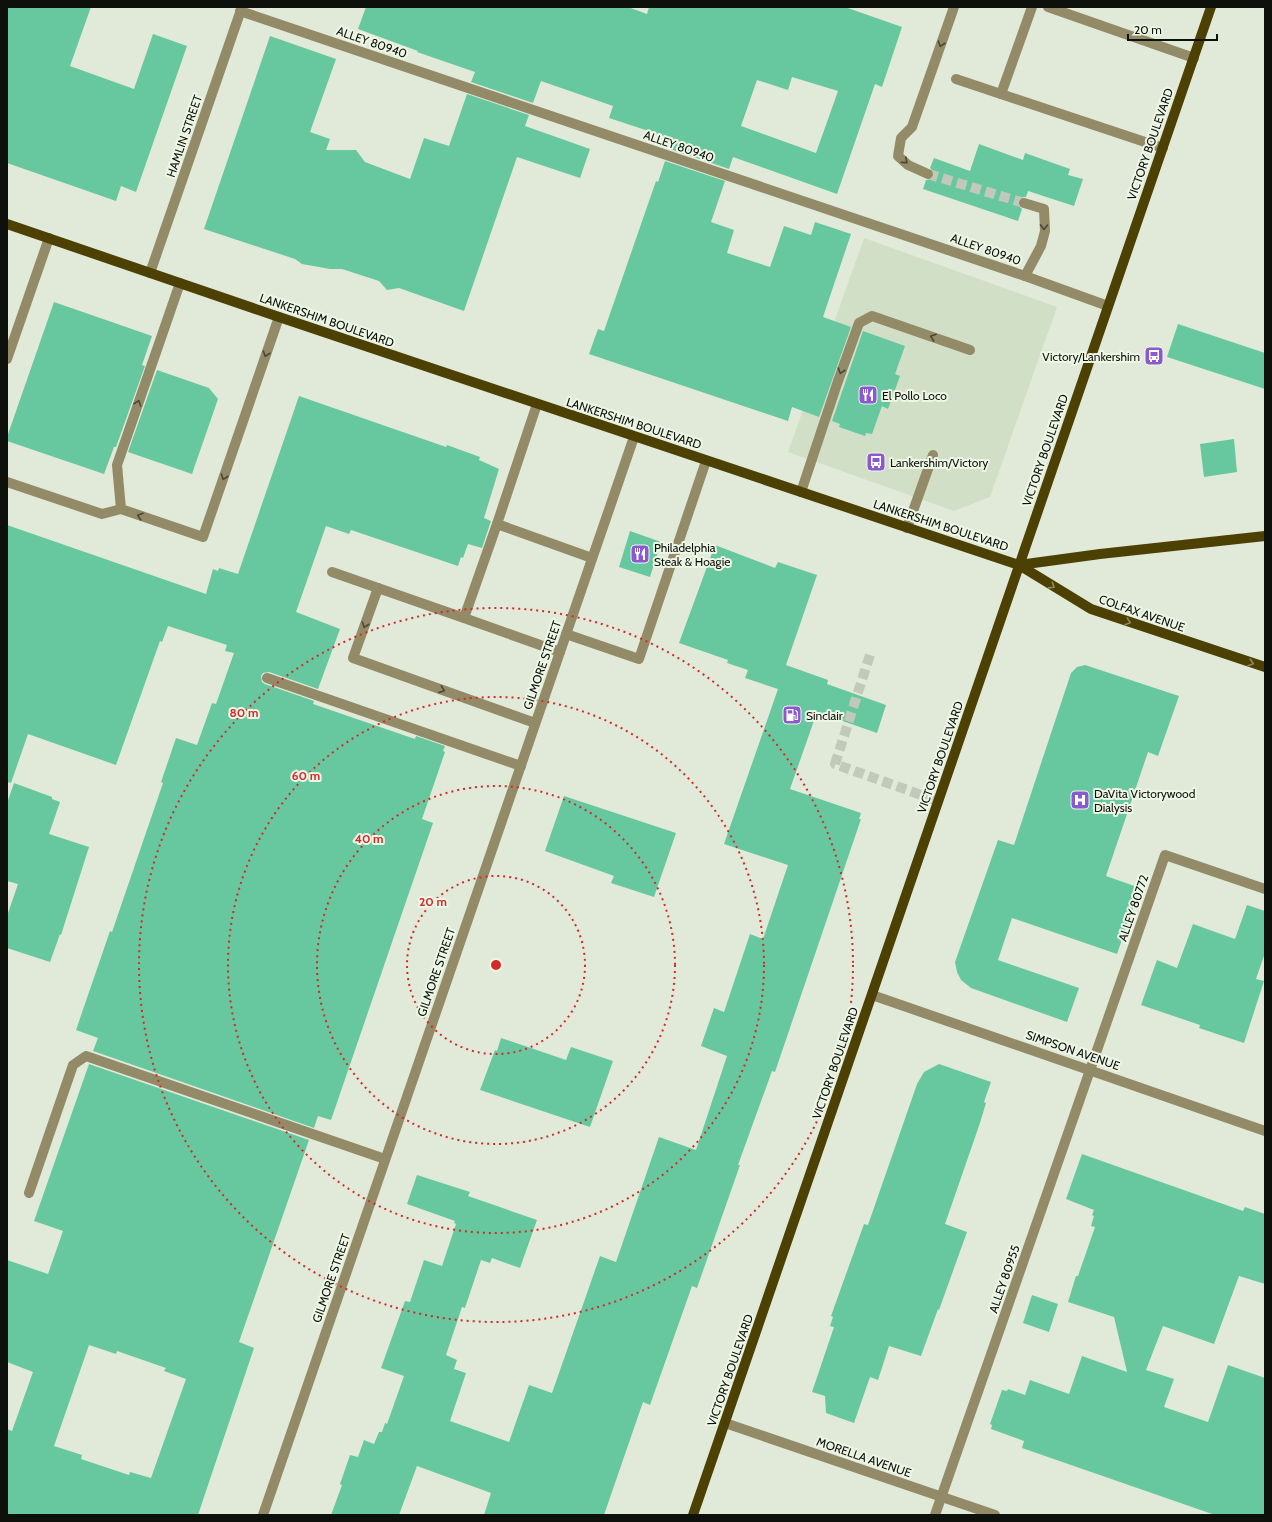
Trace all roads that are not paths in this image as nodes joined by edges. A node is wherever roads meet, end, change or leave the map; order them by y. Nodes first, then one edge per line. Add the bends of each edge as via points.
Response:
1 (954, 7) edge
2 (1032, 7) edge
3 (1048, 7) edge
4 (1211, 7) edge
5 (241, 9) edge
6 (1194, 58) junction
7 (956, 79) dead end
8 (1002, 94) junction
9 (1163, 148) junction
10 (928, 174) tunnel mouth
11 (1024, 203) tunnel mouth
12 (7, 224) edge
13 (49, 238) junction
14 (150, 273) junction
15 (1024, 276) junction
16 (180, 283) junction
17 (1108, 306) junction
18 (279, 317) junction
19 (970, 350) dead end
20 (7, 359) edge
21 (537, 404) junction
22 (634, 437) junction
23 (933, 455) dead end
24 (706, 461) junction
25 (7, 482) edge
26 (801, 492) junction
27 (121, 509) junction
28 (497, 524) junction
29 (907, 528) junction
30 (1265, 536) edge
31 (592, 558) junction
32 (1020, 565) junction
33 (332, 572) dead end
34 (378, 588) junction
35 (464, 618) junction
36 (566, 634) junction
37 (560, 652) junction
38 (1265, 667) edge
39 (267, 678) dead end
40 (535, 723) junction
41 (521, 766) junction
42 (1265, 889) edge
43 (872, 995) junction
44 (1091, 1070) junction
45 (1265, 1131) edge
46 (385, 1159) junction
47 (29, 1193) dead end
48 (725, 1423) junction
49 (941, 1497) junction
50 (263, 1515) edge
51 (693, 1515) edge
52 (935, 1515) edge
53 (995, 1515) edge

1 -> 10 street via 912,127 902,138 898,156 908,165
2 - 8 street
3 - 6 street
4 - 6 main road, VICTORY BOULEVARD
5 - 14 street, HAMLIN STREET
5 - 15 street, ALLEY 80940
6 - 9 main road, VICTORY BOULEVARD
7 - 8 street
8 - 9 street
9 - 17 main road, VICTORY BOULEVARD
11 -> 15 street via 1044,209 1045,231 1041,246
12 - 13 main road, LANKERSHIM BOULEVARD
13 - 14 main road, LANKERSHIM BOULEVARD
13 - 20 street
14 - 16 main road, LANKERSHIM BOULEVARD
15 - 17 street, ALLEY 80940
16 - 18 main road, LANKERSHIM BOULEVARD
27 -> 16 street via 117,465
17 - 32 main road, VICTORY BOULEVARD
18 - 21 main road, LANKERSHIM BOULEVARD
18 -> 27 street via 203,538
19 -> 26 street via 872,316 859,323
21 - 22 main road, LANKERSHIM BOULEVARD
21 - 28 street
22 - 24 main road, LANKERSHIM BOULEVARD
22 - 31 street, GILMORE STREET
23 - 29 street
24 - 26 main road, LANKERSHIM BOULEVARD
24 - 36 street via 639,659
25 - 27 street via 102,514
26 - 29 main road, LANKERSHIM BOULEVARD
28 - 31 street
28 - 35 street
29 - 32 main road, LANKERSHIM BOULEVARD
30 - 32 main road, LANKERSHIM BOULEVARD
31 - 36 street, GILMORE STREET
32 -> 38 main road, COLFAX AVENUE via 1091,609
32 - 43 main road, VICTORY BOULEVARD
33 - 34 street
34 - 35 street
34 -> 40 street via 353,658
35 - 37 street
36 - 37 street, GILMORE STREET
37 - 40 street, GILMORE STREET
39 - 41 street
40 - 41 street, GILMORE STREET
41 - 46 street, GILMORE STREET
42 - 44 street, ALLEY 80772 via 1165,855
43 - 44 street, SIMPSON AVENUE
43 - 48 main road, VICTORY BOULEVARD
44 - 45 street, SIMPSON AVENUE
44 - 49 street, ALLEY 80955
46 - 47 street via 86,1056 73,1065
46 - 50 street, GILMORE STREET
48 - 49 street, MORELLA AVENUE
48 - 51 main road, VICTORY BOULEVARD
49 - 52 street, ALLEY 80955
49 - 53 street, MORELLA AVENUE

